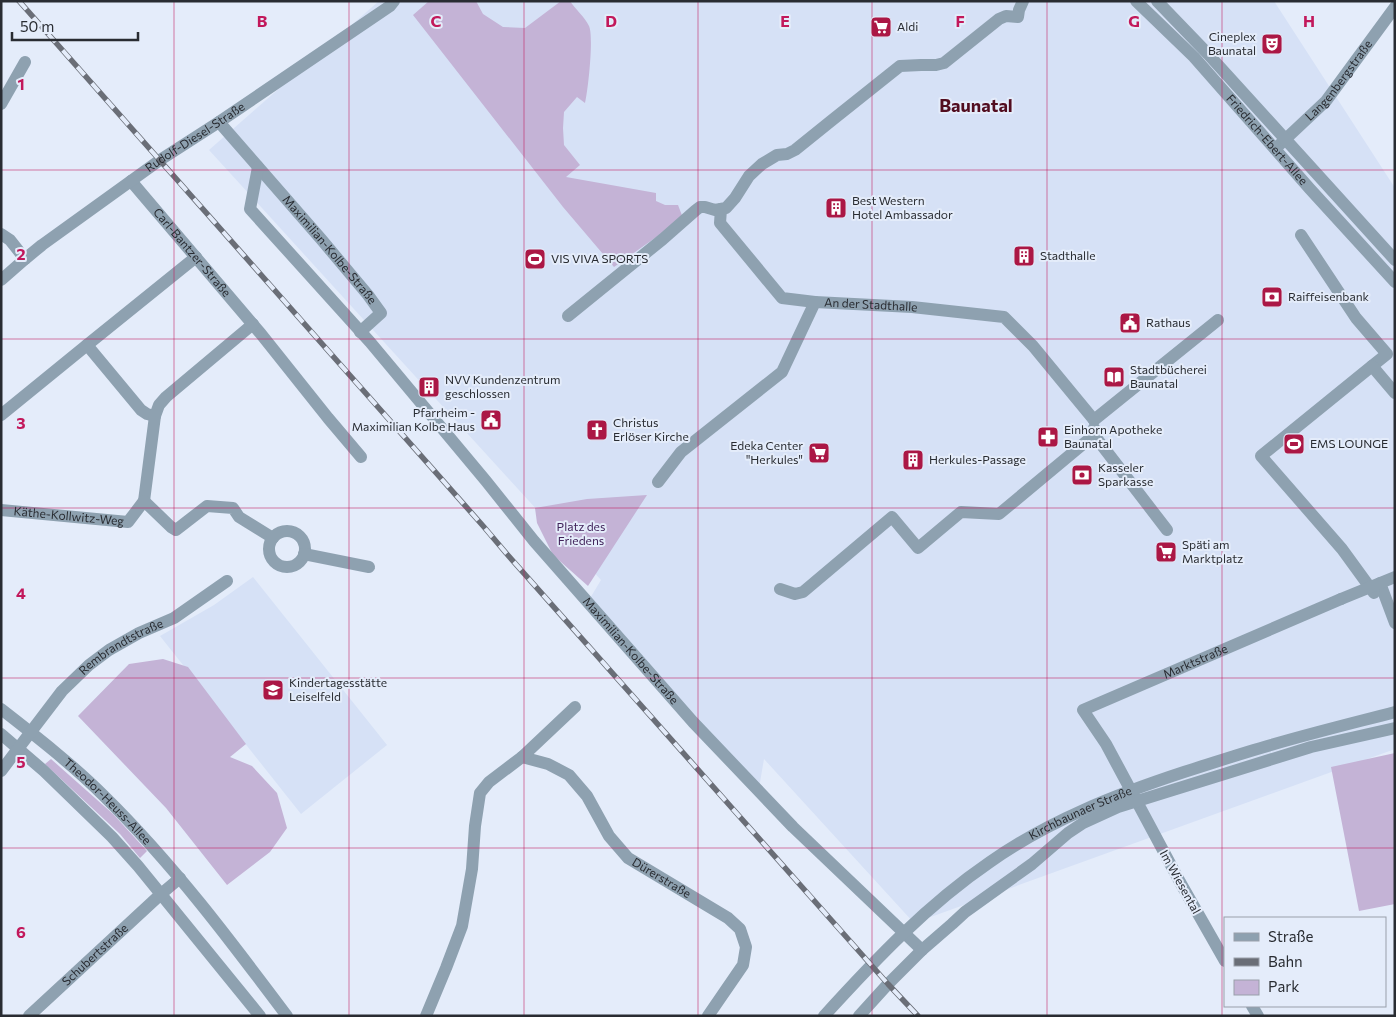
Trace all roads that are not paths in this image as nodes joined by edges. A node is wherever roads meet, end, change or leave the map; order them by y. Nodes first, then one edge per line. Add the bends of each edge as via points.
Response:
1 (394, 1) edge
2 (1022, 1) edge
3 (1136, 1) edge
4 (1157, 1) edge
5 (1395, 7) edge
6 (25, 62) dead end
7 (1, 104) edge
8 (219, 122) junction
9 (1285, 140) junction
10 (1275, 149) junction
11 (258, 167) junction
12 (131, 181) junction
13 (721, 210) junction
14 (1, 234) edge
15 (1301, 235) dead end
16 (196, 257) junction
17 (25, 259) junction
18 (1395, 260) edge
19 (1, 280) edge
20 (1395, 282) edge
21 (815, 302) junction
22 (568, 316) dead end
23 (1218, 320) dead end
24 (253, 324) junction
25 (360, 332) junction
26 (87, 345) junction
27 (1372, 366) junction
28 (1395, 393) edge
29 (1, 415) edge
30 (154, 416) junction
31 (1094, 420) junction
32 (1094, 435) junction
33 (361, 457) dead end
34 (658, 482) dead end
35 (144, 496) junction
36 (1, 510) edge
37 (1167, 530) dead end
38 (273, 538) junction
39 (304, 554) junction
40 (369, 567) dead end
41 (1395, 577) edge
42 (227, 581) dead end
43 (1375, 588) junction
44 (780, 590) dead end
45 (1395, 623) edge
46 (575, 707) dead end
47 (1, 709) edge
48 (1395, 712) edge
49 (1395, 728) edge
50 (30, 732) junction
51 (1, 734) edge
52 (18, 748) junction
53 (522, 757) junction
54 (1, 771) edge
55 (1134, 796) junction
56 (180, 878) junction
57 (161, 894) junction
58 (903, 933) junction
59 (922, 950) junction
60 (1224, 959) edge
61 (29, 1016) edge
62 (260, 1016) edge
63 (287, 1016) edge
64 (426, 1016) edge
65 (708, 1016) edge
66 (824, 1016) edge
67 (859, 1016) edge

1 - 8 street, Rudolf-Diesel-Straße
2 - 13 street via 1018,17 999,19 944,63 900,66 795,150 762,164 749,176 730,204
3 - 10 street, Friedrich-Ebert-Allee via 1194,57
4 - 9 street, Friedrich-Ebert-Allee
5 - 9 street, Langenbergstraße via 1326,102
6 - 7 street
8 - 11 street, Maximilian-Kolbe-Straße
8 - 12 street, Rudolf-Diesel-Straße
9 - 10 street, Langenbergstraße
9 - 18 street, Friedrich-Ebert-Allee
10 - 20 street, Friedrich-Ebert-Allee
11 - 25 street, Maximilian-Kolbe-Straße via 250,209
11 - 25 street, Maximilian-Kolbe-Straße via 322,238 381,313
12 - 16 street, Carl-Bantzer-Straße
12 - 17 street, Rudolf-Diesel-Straße
13 - 21 street via 720,223 782,298
13 - 22 street via 700,207
14 - 17 street
15 - 27 street via 1356,318 1387,354
16 - 24 street, Carl-Bantzer-Straße
16 - 26 street
17 - 19 street, Rudolf-Diesel-Straße
21 - 31 street, An der Stadthalle via 912,307 1004,317 1033,346
21 - 34 street, An der Stadthalle via 782,372 681,452
23 - 31 street
24 - 30 street via 166,397
24 - 33 street, Carl-Bantzer-Straße
25 - 58 street, Maximilian-Kolbe-Straße via 534,541 693,722 793,827
26 - 29 street
26 - 30 street via 141,410
27 - 28 street
27 - 43 street via 1262,456
30 - 35 street
31 - 32 street
32 - 37 street
32 - 44 street via 999,514 961,512 918,548 892,517 803,592 795,594
35 - 36 street, Käthe-Kollwitz-Weg via 128,522
35 - 38 street via 176,530 207,506 234,508 239,517
38 - 39 street via 281,532 296,534 303,542
38 - 39 street via 269,550 276,564 293,566
39 - 40 street
41 - 43 street, Marktstraße
42 - 50 street, Rembrandtstraße via 174,618 109,650 62,691
43 - 45 street
43 - 55 street, Marktstraße via 1083,710
46 - 53 street
47 - 50 street, Theodor-Heuss-Allee
48 - 55 street, Kirchbaunaer Straße via 1271,744
49 - 55 street, Kirchbaunaer Straße via 1311,747
50 - 52 street
50 - 56 street, Theodor-Heuss-Allee via 105,797
51 - 52 street, Theodor-Heuss-Allee
52 - 54 street
52 - 57 street, Theodor-Heuss-Allee via 84,809
53 - 64 street via 480,794 462,926
53 - 65 street, Dürerstraße via 548,764 569,775 587,796 609,836 628,858 728,918 740,929 746,947 743,965
55 - 58 street, Kirchbaunaer Straße via 1106,800 1024,841 940,900
55 - 59 street, Kirchbaunaer Straße via 1068,832 1032,864 965,912
55 - 60 street, Im Wiesental
56 - 57 street
56 - 63 street, Theodor-Heuss-Allee
57 - 61 street, Schubertstraße
57 - 62 street, Theodor-Heuss-Allee
58 - 59 street, Maximilian-Kolbe-Straße
58 - 66 street, Kirchbaunaer Straße
59 - 67 street, Kirchbaunaer Straße

